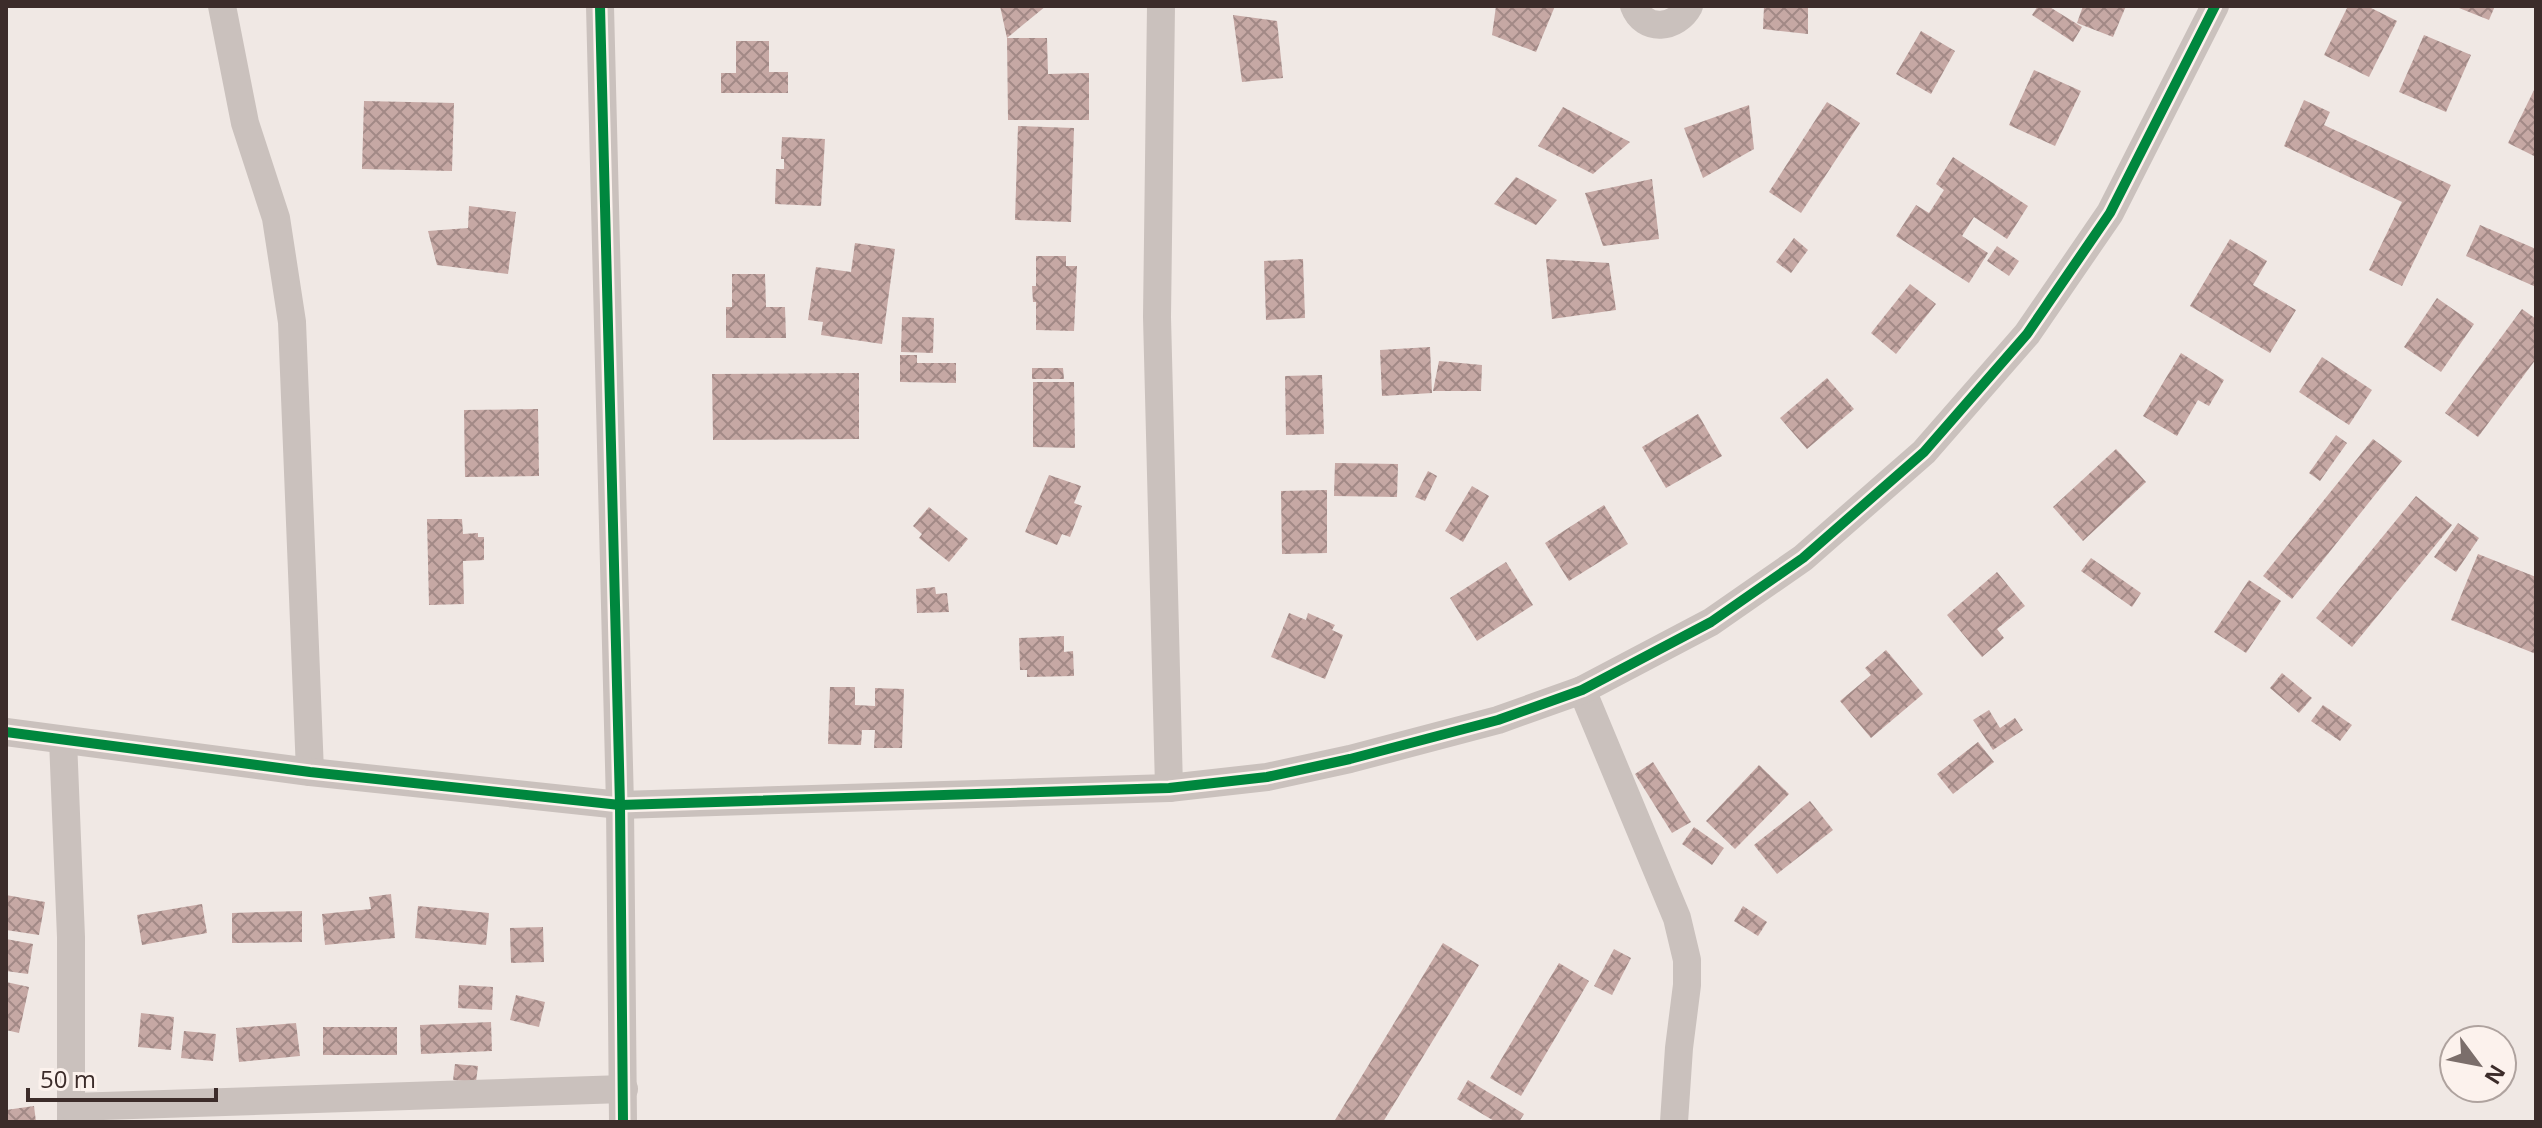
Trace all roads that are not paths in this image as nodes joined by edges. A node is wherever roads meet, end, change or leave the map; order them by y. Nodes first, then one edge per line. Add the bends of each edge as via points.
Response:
1 (222, 6) edge
2 (600, 6) edge
3 (1161, 6) edge
4 (1634, 6) edge
5 (1689, 6) edge
6 (2215, 6) edge
7 (1582, 690) junction
8 (6, 732) edge
9 (63, 740) junction
10 (310, 772) junction
11 (1169, 788) junction
12 (620, 805) junction
13 (624, 1089) junction
14 (336, 1110) edge
15 (72, 1114) edge
16 (623, 1122) edge
17 (1674, 1122) edge

1 - 10 street via 245,123 276,218 292,322
2 - 12 street
3 - 11 street via 1157,317
4 - 5 street via 1649,23 1662,26 1677,21
6 - 7 street via 2110,213 2027,334 1924,452 1803,558 1711,622
7 - 11 street via 1498,720 1350,759 1267,777
7 - 17 street via 1677,918 1687,960
8 - 9 street
9 - 10 street
9 - 15 street
10 - 12 street
11 - 12 street
12 - 13 street
13 - 14 street
13 - 16 street
14 - 15 street

